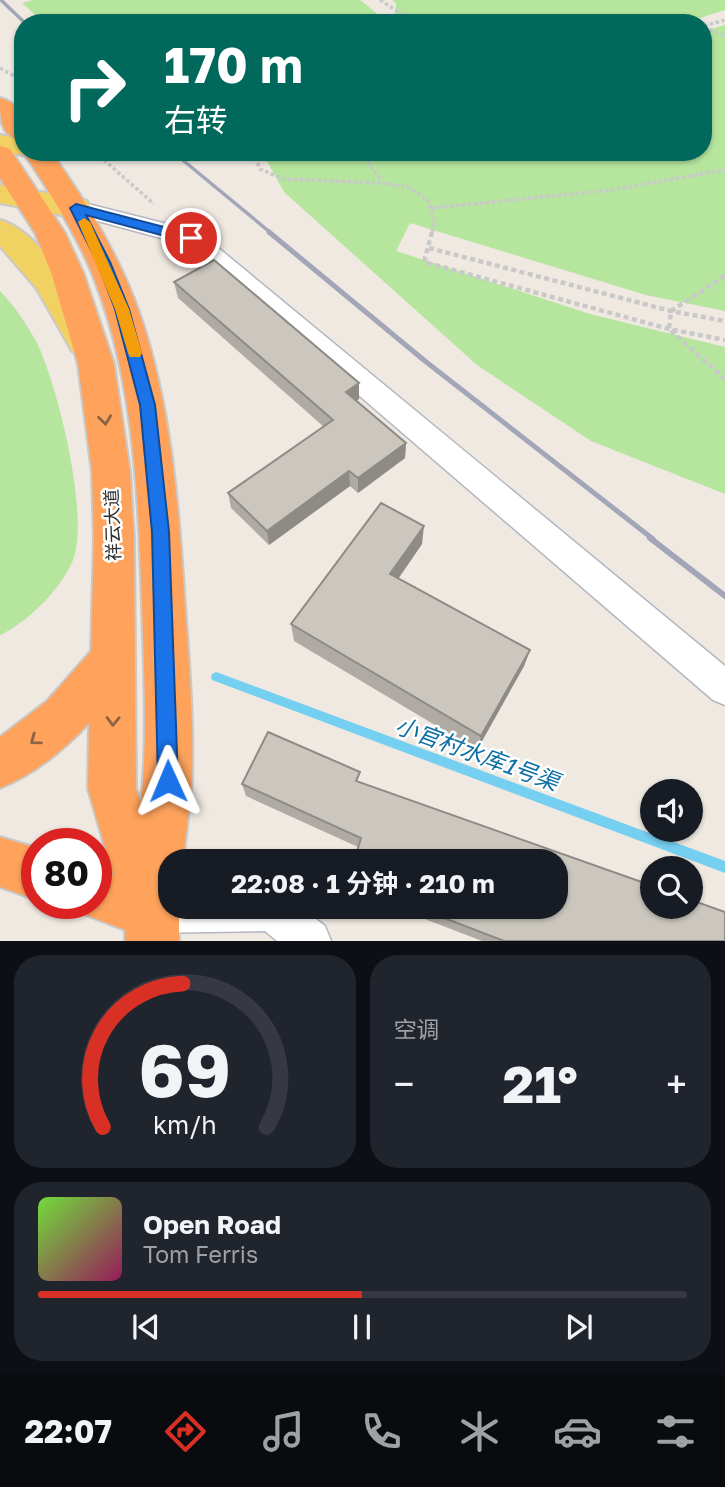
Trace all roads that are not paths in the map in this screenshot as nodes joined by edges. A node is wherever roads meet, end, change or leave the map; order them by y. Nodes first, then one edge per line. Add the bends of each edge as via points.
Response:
1 (0, 106) edge
2 (14, 123) edge
3 (0, 155) edge
4 (43, 161) edge
5 (16, 197) edge
6 (76, 208) junction
7 (0, 230) edge
8 (96, 364) junction
9 (114, 655) junction
10 (725, 688) edge
11 (0, 764) edge
12 (0, 862) edge
13 (21, 869) edge
14 (112, 904) edge
15 (151, 927) edge
16 (310, 941) edge

1 - 2 highway
3 - 5 highway, 祥云大道
4 - 6 highway
5 - 6 main road
5 - 8 highway, 祥云大道 via 50,233
6 - 10 street via 191,238
6 - 15 highway via 103,262 129,332 147,405 155,465 168,781
7 - 8 main road via 53,287
8 -> 9 highway, 祥云大道 via 111,472
9 -> 11 highway via 64,717
9 -> 15 highway, 祥云大道 via 112,789
12 - 13 highway
14 - 15 highway
15 - 16 street via 272,911

